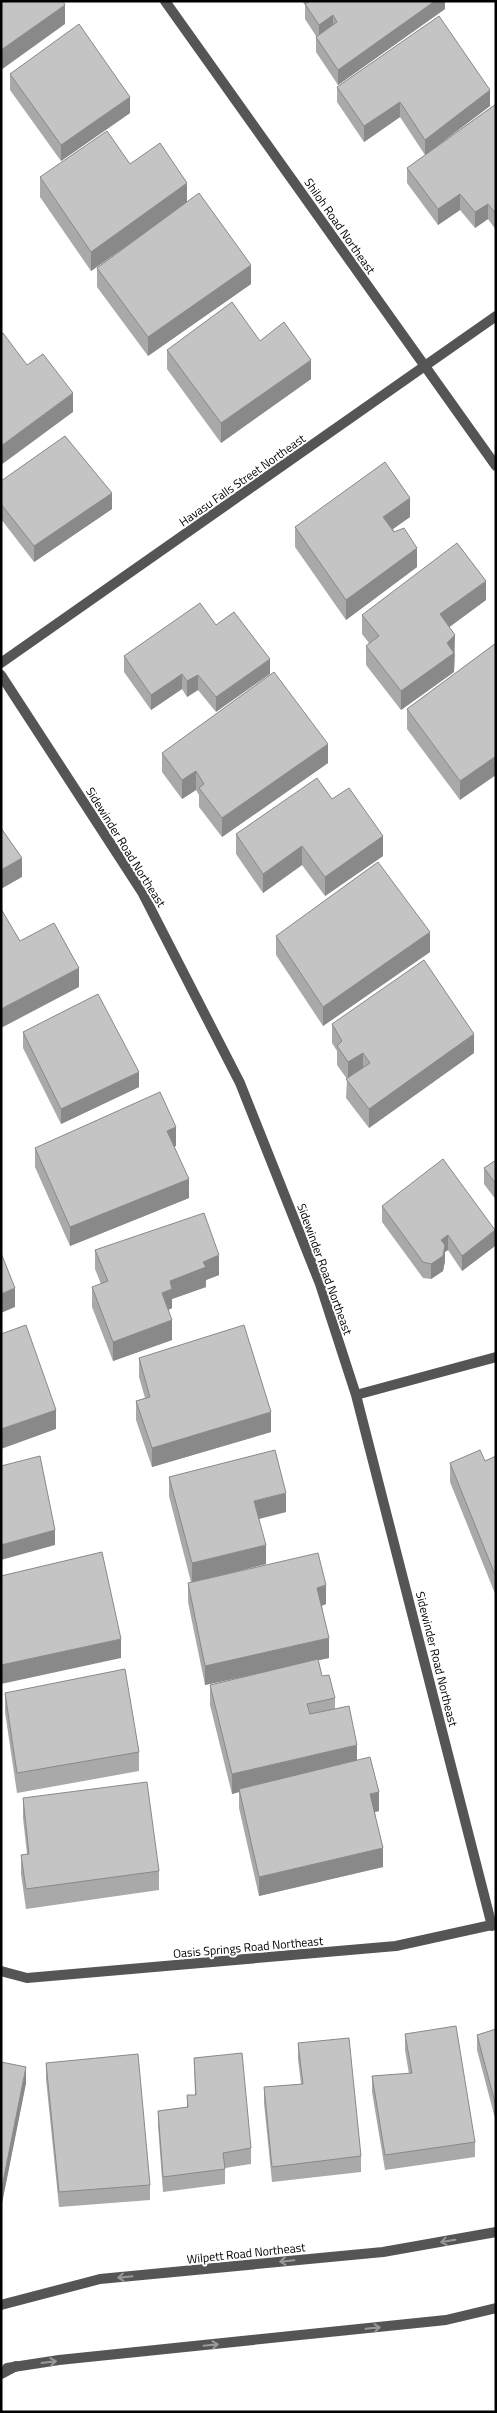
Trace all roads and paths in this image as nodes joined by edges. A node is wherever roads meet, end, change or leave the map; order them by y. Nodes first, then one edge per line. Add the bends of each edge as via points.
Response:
1 (165, 1) edge
2 (496, 316) edge
3 (425, 367) junction
4 (496, 466) edge
5 (1, 663) edge
6 (1, 674) edge
7 (496, 1357) edge
8 (356, 1395) junction
9 (494, 1925) edge
10 (1, 1971) edge
11 (496, 2232) edge
12 (1, 2305) edge
13 (496, 2308) edge
14 (16, 2366) junction
15 (1, 2369) edge
16 (1, 2374) edge

1 - 3 street, Shiloh Road Northeast
2 - 3 street, Havasu Falls Street Northeast
3 - 4 street, Shiloh Road Northeast
3 - 5 street, Havasu Falls Street Northeast
6 - 8 street, Sidewinder Road Northeast via 142,892 240,1083 320,1284
7 - 8 street
8 - 9 street, Sidewinder Road Northeast
9 - 10 street, Oasis Springs Road Northeast via 396,1946 27,1978
11 -> 12 street, Wilpett Road Northeast via 384,2252 100,2279
14 -> 13 street via 446,2320
14 - 15 street
14 - 16 street

